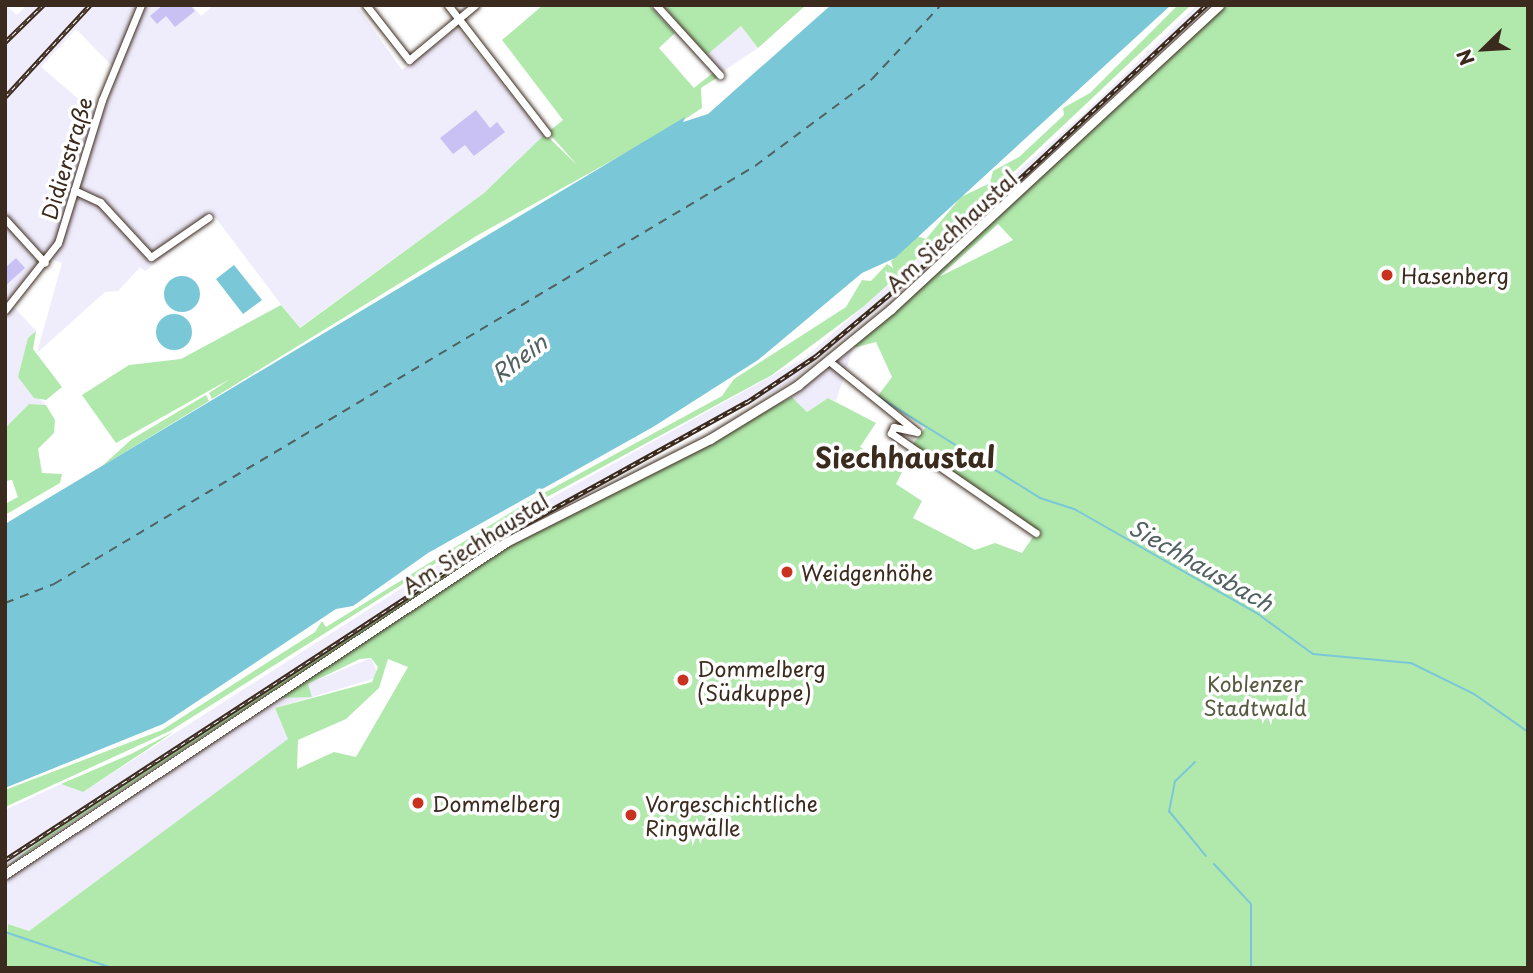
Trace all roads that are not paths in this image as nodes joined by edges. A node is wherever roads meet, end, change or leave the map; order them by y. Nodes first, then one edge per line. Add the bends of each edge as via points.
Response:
1 (141, 5) edge
2 (366, 5) edge
3 (448, 5) edge
4 (475, 5) edge
5 (656, 5) edge
6 (1219, 5) edge
7 (459, 20) junction
8 (720, 75) dead end
9 (547, 133) dead end
10 (74, 190) junction
11 (209, 217) dead end
12 (5, 219) edge
13 (45, 263) junction
14 (5, 310) edge
15 (829, 360) junction
16 (1036, 533) dead end
17 (5, 874) edge

1 - 10 street, Didierstraße
2 - 7 street via 409,60
3 - 7 street
4 - 7 street
5 - 8 street
6 - 15 main road, Am Siechhaustal via 1064,152
7 - 9 street
10 - 11 street via 100,202 151,257
10 - 13 street, Didierstraße
12 - 13 street
13 - 14 street, Didierstraße
15 - 16 street via 917,432 894,427 891,433
15 - 17 main road, Am Siechhaustal via 710,439 506,542

